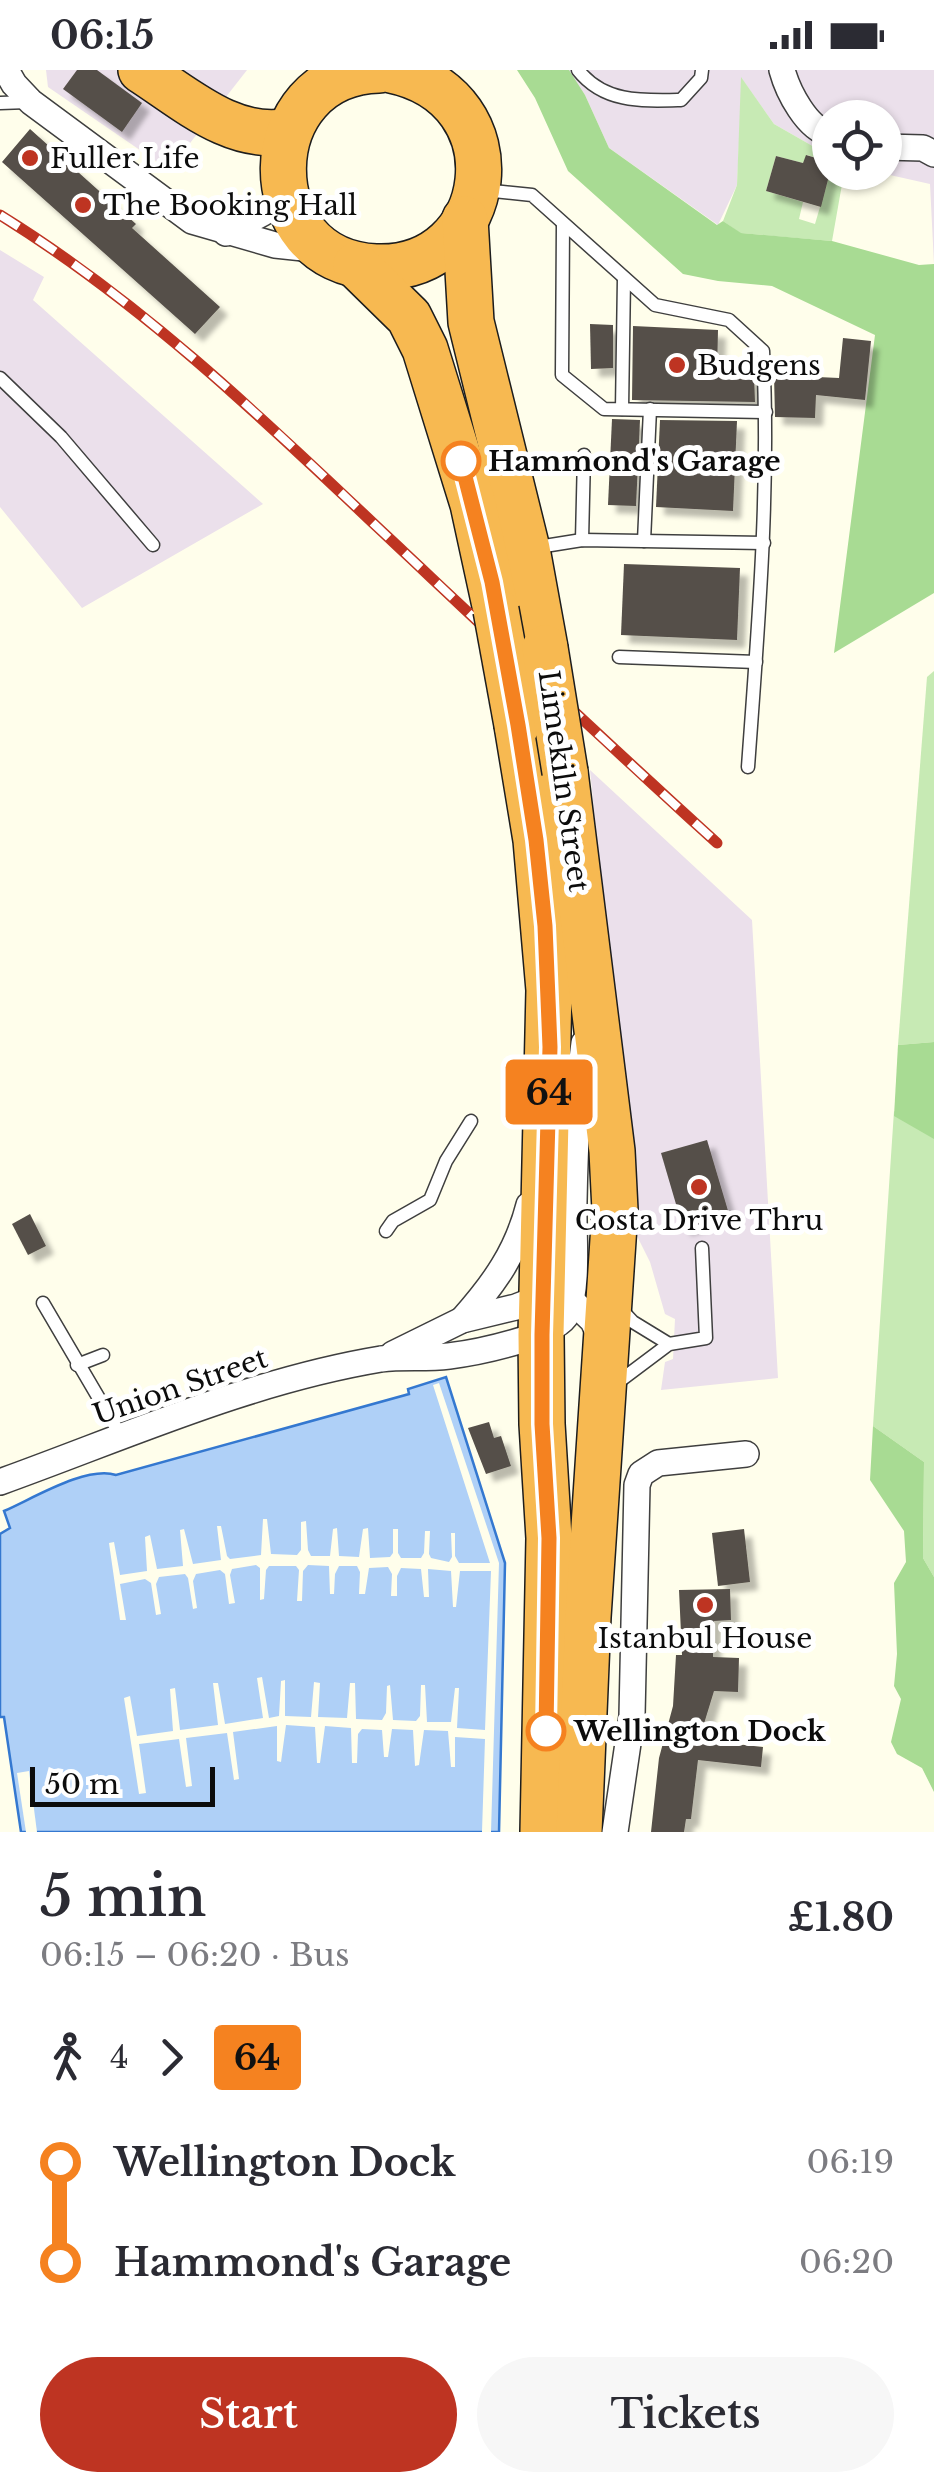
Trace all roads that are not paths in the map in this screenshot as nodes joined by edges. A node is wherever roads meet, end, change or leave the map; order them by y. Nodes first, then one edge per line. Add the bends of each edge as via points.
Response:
1 (6, 70) edge
2 (142, 70) edge
3 (300, 70) edge
4 (379, 70) edge
5 (392, 70) edge
6 (578, 70) edge
7 (702, 70) edge
8 (782, 70) edge
9 (31, 102) junction
10 (0, 104) edge
11 (812, 123) edge
12 (224, 124) junction
13 (293, 124) junction
14 (902, 147) edge
15 (934, 154) edge
16 (284, 190) junction
17 (471, 205) junction
18 (563, 224) junction
19 (226, 233) junction
20 (341, 258) junction
21 (624, 278) junction
22 (0, 378) edge
23 (622, 409) junction
24 (650, 409) junction
25 (766, 412) junction
26 (584, 455) dead end
27 (582, 540) junction
28 (644, 541) junction
29 (764, 543) junction
30 (153, 545) dead end
31 (527, 550) junction
32 (619, 657) dead end
33 (756, 662) junction
34 (748, 767) dead end
35 (471, 1121) dead end
36 (548, 1144) junction
37 (386, 1231) dead end
38 (702, 1248) dead end
39 (43, 1303) dead end
40 (566, 1307) junction
41 (462, 1320) junction
42 (668, 1344) junction
43 (103, 1355) dead end
44 (384, 1358) junction
45 (77, 1365) junction
46 (602, 1395) junction
47 (121, 1436) junction
48 (746, 1454) dead end
49 (0, 1482) edge
50 (594, 1527) junction
51 (636, 1561) junction
52 (543, 1832) edge
53 (579, 1832) edge
54 (615, 1832) edge

1 - 9 street
2 - 12 highway
3 - 13 highway
4 - 13 highway via 327,85
5 - 17 highway, Limekiln Street via 430,82 461,110 478,149
6 - 7 lane via 590,85 628,101 681,100
8 - 11 street
9 - 10 lane
9 - 19 street via 192,221
12 - 13 highway via 271,134
12 - 16 highway, Limekiln Street
13 - 16 highway via 281,171
14 - 15 street
16 - 19 street via 263,213
16 - 20 highway, Limekiln Street via 308,235
17 - 18 lane via 504,190 532,195
17 - 20 highway via 442,246 410,263 392,267
17 - 31 highway, Limekiln Street via 471,322
18 - 21 lane
18 - 23 lane via 562,375 604,409
19 - 20 street
20 - 36 highway, Limekiln Street, bridge via 408,317 426,349 474,504 536,840 549,990
21 - 23 lane
21 - 25 lane via 654,305 729,320 764,351
22 - 30 lane via 61,437
23 - 24 lane
24 - 25 lane
24 - 28 lane
25 - 29 lane
26 - 27 lane
27 - 28 lane
27 - 31 lane
28 - 29 lane
29 - 33 lane
31 - 40 highway, Limekiln Street, bridge via 565,772 612,1150 614,1210
32 - 33 lane
33 - 34 lane
35 - 37 lane via 430,1200
36 - 40 highway, Limekiln Street
36 - 41 street, Union Street via 514,1251
38 - 42 lane via 706,1338
39 - 45 lane
40 - 41 street, Union Street via 516,1307
40 - 42 lane via 633,1322
40 - 44 street, Union Street via 450,1356
40 - 46 highway, Limekiln Street via 606,1350
40 - 52 highway via 542,1424 549,1538
41 - 44 street, Union Street
42 - 46 lane
43 - 45 lane
44 - 47 street, Union Street via 303,1376
45 - 47 lane
46 - 50 highway, Limekiln Street
47 - 49 street, Union Street
48 - 51 street via 647,1467 637,1485
50 - 51 street via 616,1552
50 - 53 highway, Limekiln Street
51 - 54 street via 632,1716

